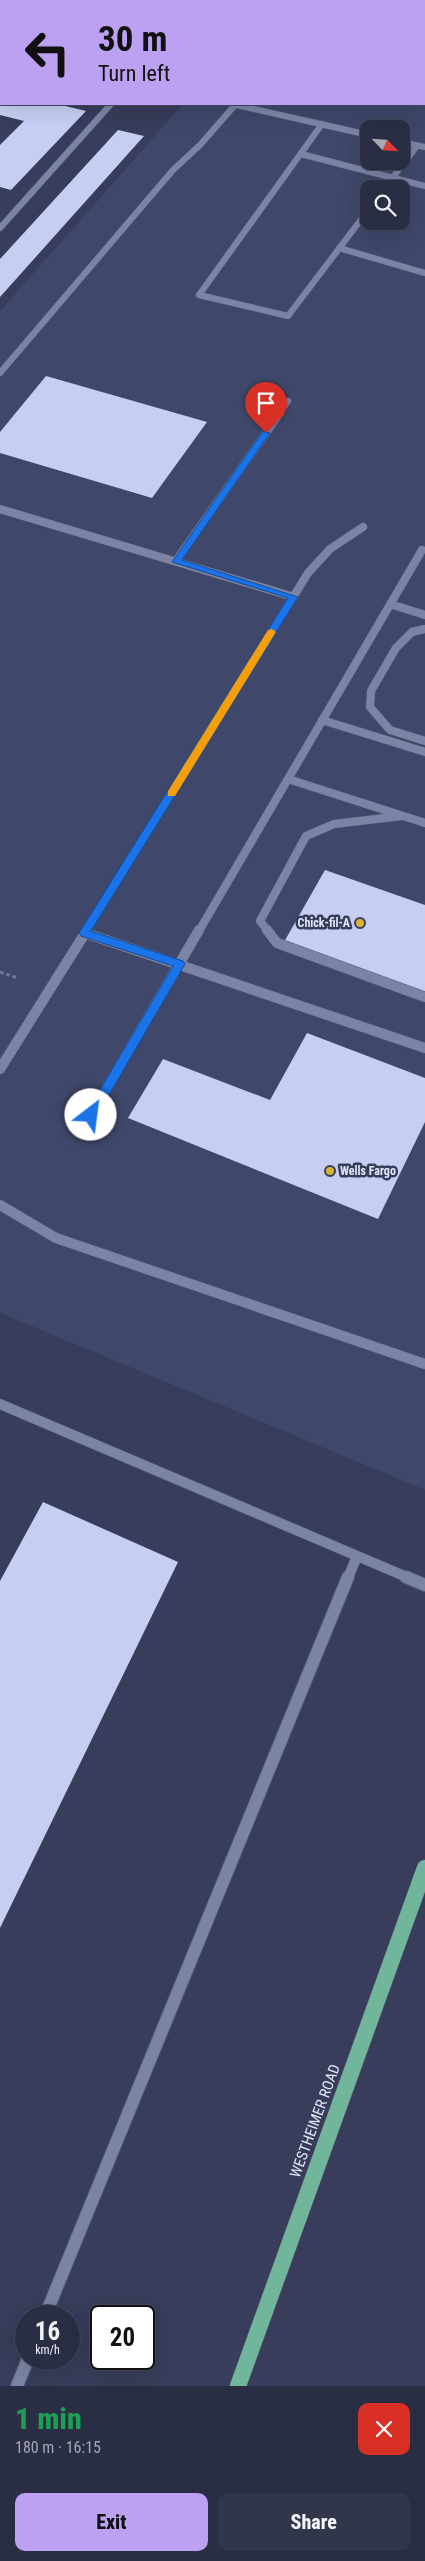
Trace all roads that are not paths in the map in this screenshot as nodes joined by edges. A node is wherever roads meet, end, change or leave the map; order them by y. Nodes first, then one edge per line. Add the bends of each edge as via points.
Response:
1 (110, 105) edge
2 (232, 105) edge
3 (237, 105) edge
4 (322, 124) junction
5 (360, 133) edge
6 (410, 144) edge
7 (417, 146) junction
8 (425, 148) edge
9 (301, 154) junction
10 (393, 178) junction
11 (425, 186) edge
12 (0, 216) edge
13 (9, 218) junction
14 (360, 221) edge
15 (0, 228) edge
16 (339, 248) junction
17 (425, 273) edge
18 (0, 373) edge
19 (288, 401) dead end
20 (0, 508) edge
21 (363, 527) dead end
22 (422, 550) dead end
23 (176, 562) junction
24 (294, 597) junction
25 (390, 604) junction
26 (425, 615) edge
27 (425, 628) edge
28 (322, 720) junction
29 (425, 741) edge
30 (425, 752) edge
31 (288, 778) junction
32 (402, 816) junction
33 (425, 824) edge
34 (85, 933) junction
35 (180, 964) junction
36 (425, 998) edge
37 (425, 1048) edge
38 (0, 1069) edge
39 (91, 1115) dead end
40 (0, 1205) edge
41 (425, 1364) edge
42 (0, 1404) edge
43 (357, 1556) junction
44 (425, 1585) edge
45 (425, 1868) edge
46 (49, 2305) edge
47 (24, 2370) edge
48 (17, 2386) edge
49 (238, 2386) edge

1 - 13 street
2 - 18 street
3 - 4 street
4 - 5 street
4 - 9 street
6 - 7 street
7 - 8 street
7 - 10 street
9 - 10 street
9 - 16 street via 199,294 288,316
10 - 11 street
12 - 13 street
13 - 15 street
14 - 16 street
16 - 17 street
19 - 23 street
20 - 23 street
21 - 24 street via 326,549 308,570
22 - 25 street
23 - 24 street
24 - 34 street
25 - 26 street
25 - 28 street
27 - 29 street via 412,632 396,648 371,691 370,707 390,730
28 - 30 street
28 - 31 street
31 - 32 street
31 - 35 street
32 - 33 street
32 - 36 street via 334,824 306,836 260,921 277,943
34 - 35 street
34 - 38 street
35 - 37 street
35 - 39 street
40 - 41 street via 56,1238
42 - 43 street
43 - 44 street
43 - 46 street
45 - 49 main road, WESTHEIMER ROAD
47 - 48 street

